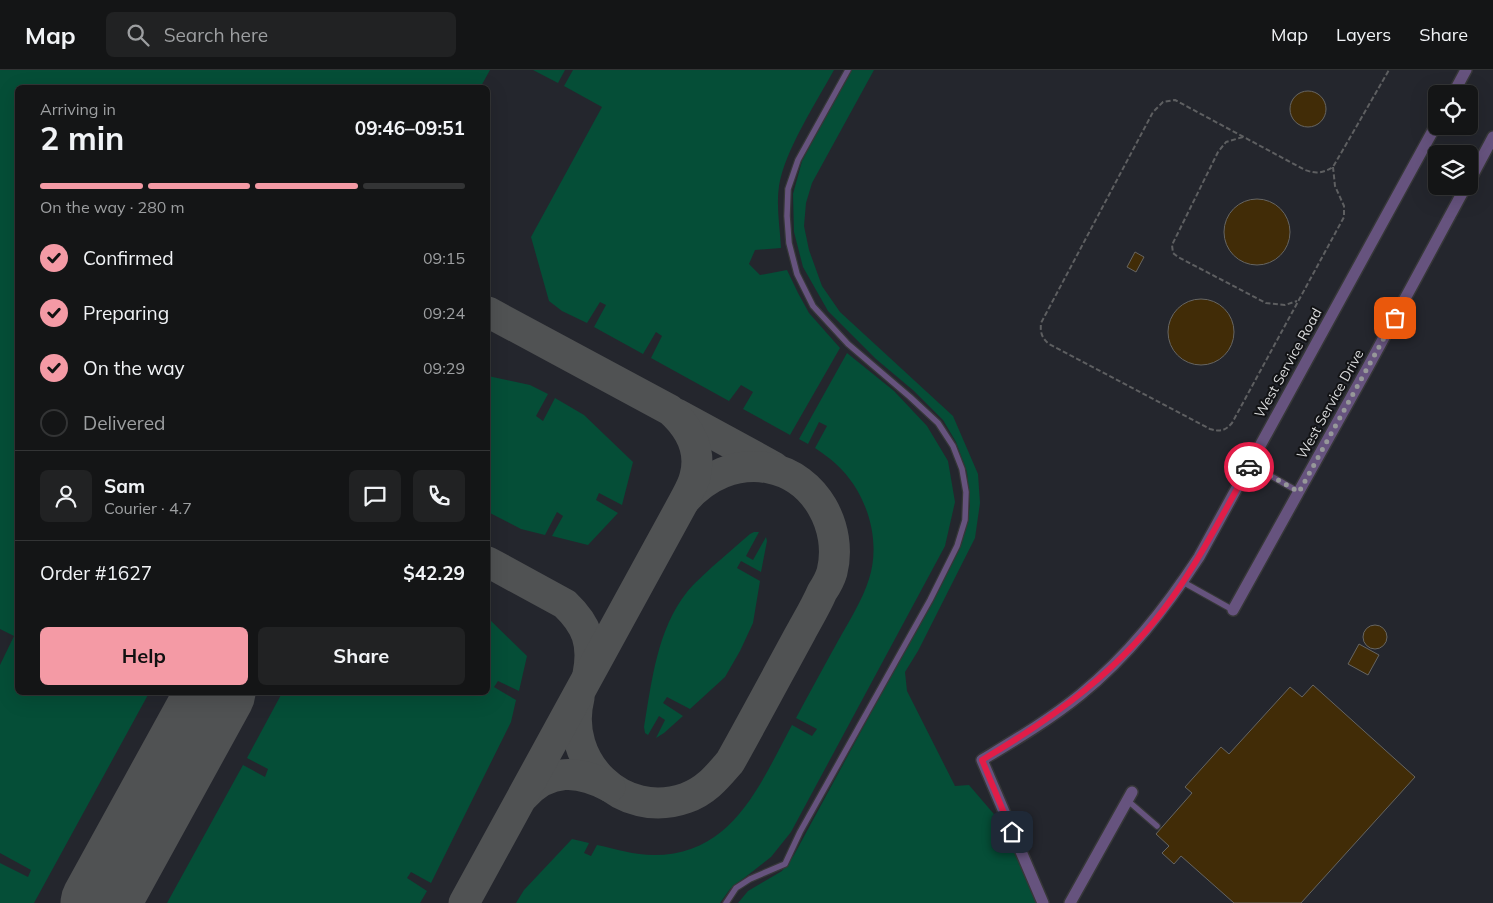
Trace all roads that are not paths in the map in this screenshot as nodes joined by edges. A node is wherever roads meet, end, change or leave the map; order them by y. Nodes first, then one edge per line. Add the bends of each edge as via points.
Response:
1 (848, 70) edge
2 (1466, 70) edge
3 (1458, 85) edge
4 (1431, 135) edge
5 (1493, 137) edge
6 (1478, 165) edge
7 (1461, 195) edge
8 (1250, 464) junction
9 (1299, 492) junction
10 (1183, 582) junction
11 (1233, 610) joint
12 (1130, 796) joint
13 (1156, 826) dead end
14 (726, 903) edge
15 (1043, 903) edge
16 (1070, 903) edge

1 - 14 lane via 798,160 788,189 789,243 798,274 813,306 848,344 938,423 954,446 966,492 965,520 957,546 930,600 785,864 736,888
2 - 3 street
4 - 8 street, West Service Road
5 - 6 street
7 - 9 street, West Service Drive
8 - 9 lane
8 - 10 street, West Service Road
9 - 11 street, West Service Drive
10 - 11 lane
10 - 15 street, West Service Road via 1137,640 1100,678 1052,716 982,760
12 - 13 lane
12 - 16 street

